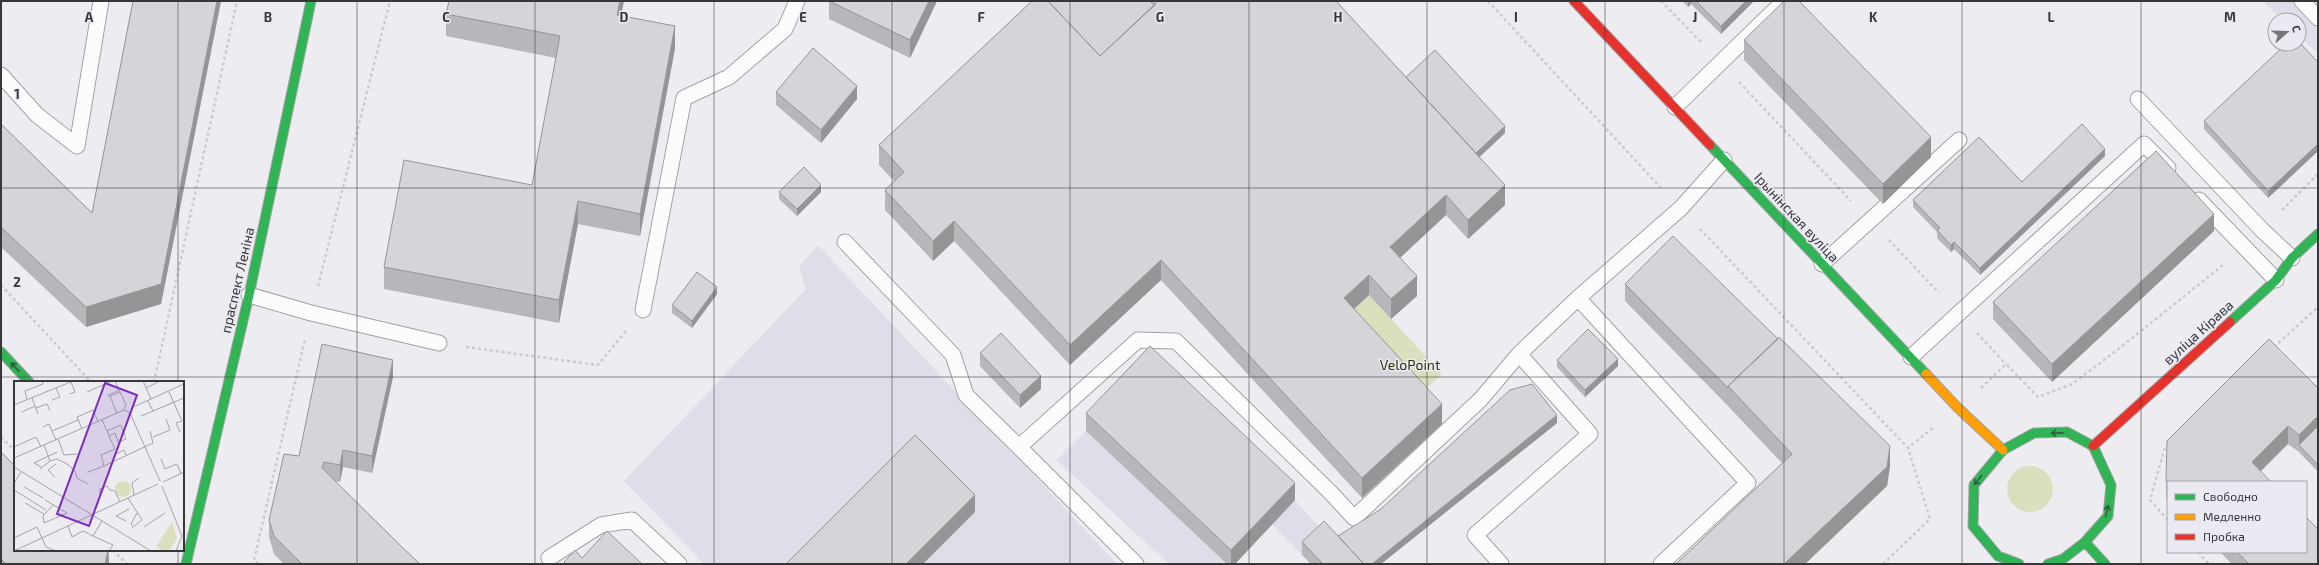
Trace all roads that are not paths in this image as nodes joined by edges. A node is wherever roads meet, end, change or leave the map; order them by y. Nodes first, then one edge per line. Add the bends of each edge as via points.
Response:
1 (101, 1) edge
2 (311, 1) edge
3 (797, 1) edge
4 (1574, 1) edge
5 (1784, 1) edge
6 (2302, 1) edge
7 (2318, 18) edge
8 (1, 75) edge
9 (2138, 98) dead end
10 (1675, 107) junction
11 (1959, 140) dead end
12 (1724, 160) junction
13 (2176, 176) edge
14 (2186, 187) edge
15 (2318, 234) edge
16 (845, 242) dead end
17 (2292, 258) junction
18 (1822, 264) junction
19 (2276, 280) junction
20 (248, 295) junction
21 (1578, 298) junction
22 (643, 310) road end
23 (440, 343) road end
24 (1, 352) edge
25 (1519, 354) junction
26 (1911, 358) junction
27 (28, 381) edge
28 (2092, 446) junction
29 (1019, 447) junction
30 (2003, 450) junction
31 (2085, 542) junction
32 (186, 551) edge
33 (1998, 556) junction
34 (549, 558) dead end
35 (186, 564) edge
36 (199, 564) edge
37 (679, 564) edge
38 (1136, 564) edge
39 (1501, 564) edge
40 (1661, 564) edge
41 (1989, 564) edge
42 (2019, 564) edge
43 (2048, 564) edge
44 (2105, 564) edge

1 - 8 lane via 77,146 37,115
2 - 20 main road, праспект Леніна
3 - 22 lane via 785,29 730,77 684,98
4 - 10 main road, Ірынінская вуліца
5 - 10 lane
6 - 7 lane
9 - 17 lane via 2262,230
10 - 12 main road, Ірынінская вуліца
11 - 18 lane
12 - 18 main road, Ірынінская вуліца
12 - 21 lane via 1681,208
13 - 26 lane via 2144,144
14 - 19 lane
15 - 17 main road, вуліца Кірава
16 - 29 lane via 953,355 966,395
17 - 19 main road, вуліца Кірава
18 - 26 main road, Ірынінская вуліца
19 - 28 main road, вуліца Кірава
20 - 23 lane via 311,313
20 - 32 main road, праспект Леніна
21 - 25 lane
21 - 40 lane via 1748,482
27 -> 24 main road
25 - 29 lane via 1481,399 1354,518 1176,341 1138,340
25 - 39 lane via 1590,434 1475,535
26 - 30 main road, Ірынінская вуліца via 1958,408
28 -> 30 main road via 2067,432 2034,433
31 -> 28 main road via 2108,516 2111,485
29 - 38 lane
30 -> 33 main road via 1974,485 1973,526
31 - 43 main road via 2063,559
31 - 44 main road
32 - 35 main road, праспект Леніна
32 - 36 main road
33 - 41 main road
33 - 42 main road
34 - 37 lane via 601,525 632,520

